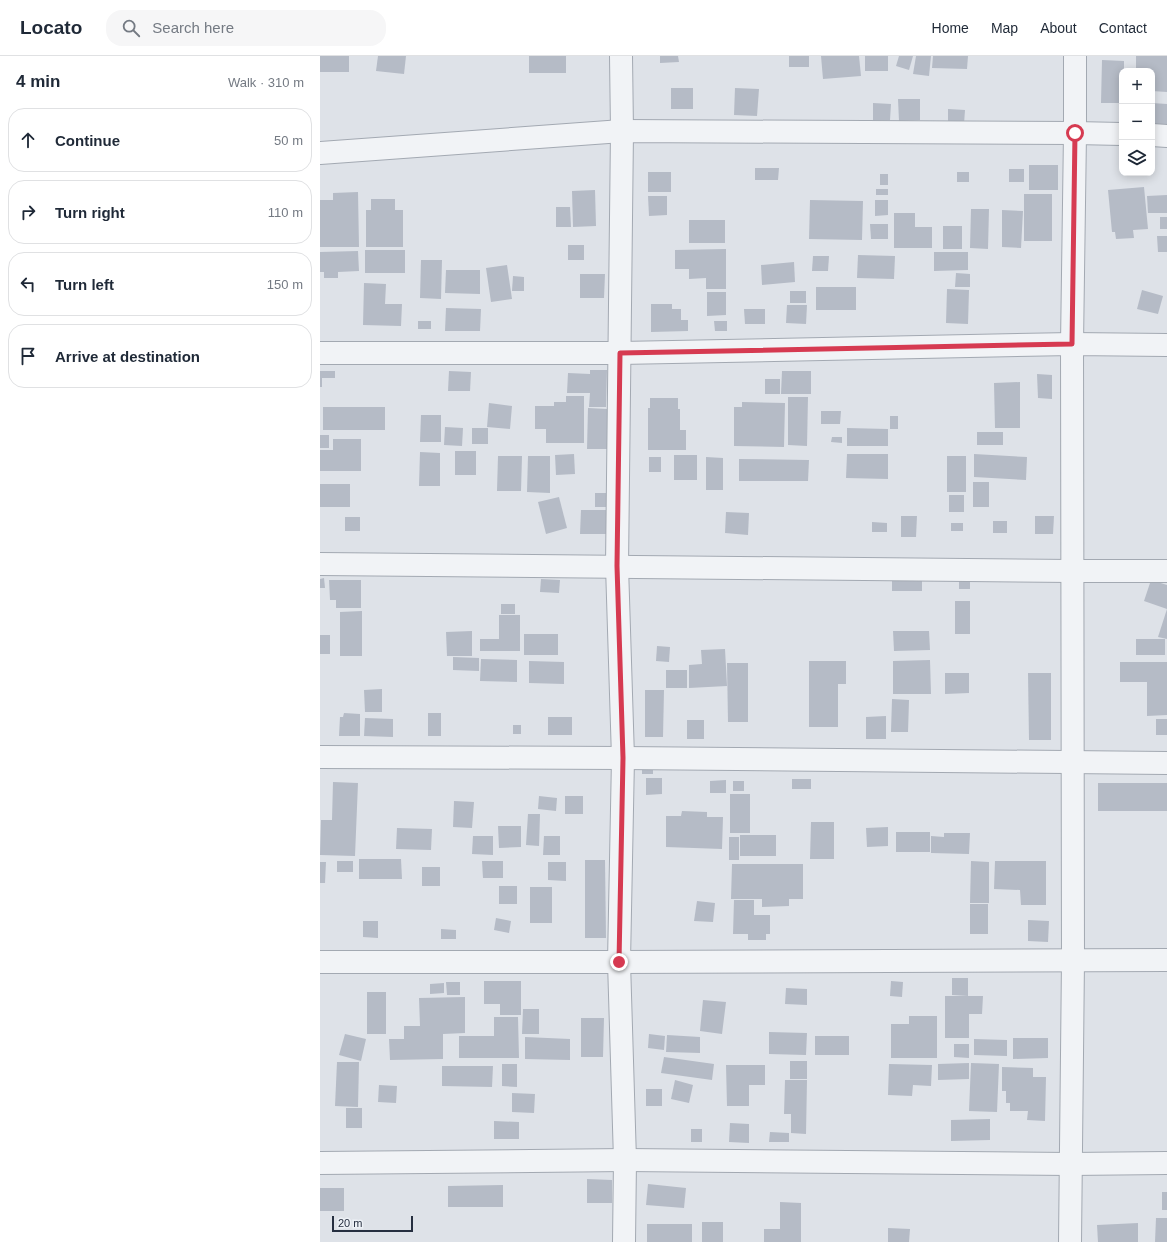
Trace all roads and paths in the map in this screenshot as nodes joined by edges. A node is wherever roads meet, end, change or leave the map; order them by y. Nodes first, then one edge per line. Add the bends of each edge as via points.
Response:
1 (622, 56) edge
2 (1075, 56) edge
3 (622, 131) junction
4 (1075, 133) junction
5 (1119, 134) edge
6 (1155, 135) edge
7 (1167, 136) edge
8 (320, 153) edge
9 (1072, 344) junction
10 (1167, 345) edge
11 (320, 353) edge
12 (620, 353) junction
13 (320, 564) edge
14 (617, 566) junction
15 (1072, 571) junction
16 (1167, 571) edge
17 (320, 757) edge
18 (623, 758) junction
19 (1073, 762) junction
20 (1167, 763) edge
21 (1073, 960) junction
22 (1167, 960) edge
23 (320, 962) edge
24 (619, 962) junction
25 (626, 1160) junction
26 (320, 1163) edge
27 (1167, 1163) edge
28 (1070, 1164) junction
29 (624, 1242) edge
30 (1070, 1242) edge

1 - 3 street
2 - 4 street
3 - 4 street
3 - 8 street
3 - 12 street
4 - 5 street
4 - 9 street
6 - 7 street
9 - 10 street
9 - 12 street
9 - 15 street
11 - 12 street
12 - 14 street
13 - 14 street
14 - 15 street
14 - 18 street
15 - 16 street
15 - 19 street
17 - 18 street
18 - 19 street
18 - 24 street
19 - 20 street
19 - 21 street
21 - 22 street
21 - 24 street
21 - 28 street
23 - 24 street
24 - 25 street
25 - 26 street
25 - 28 street
25 - 29 street
27 - 28 street
28 - 30 street

